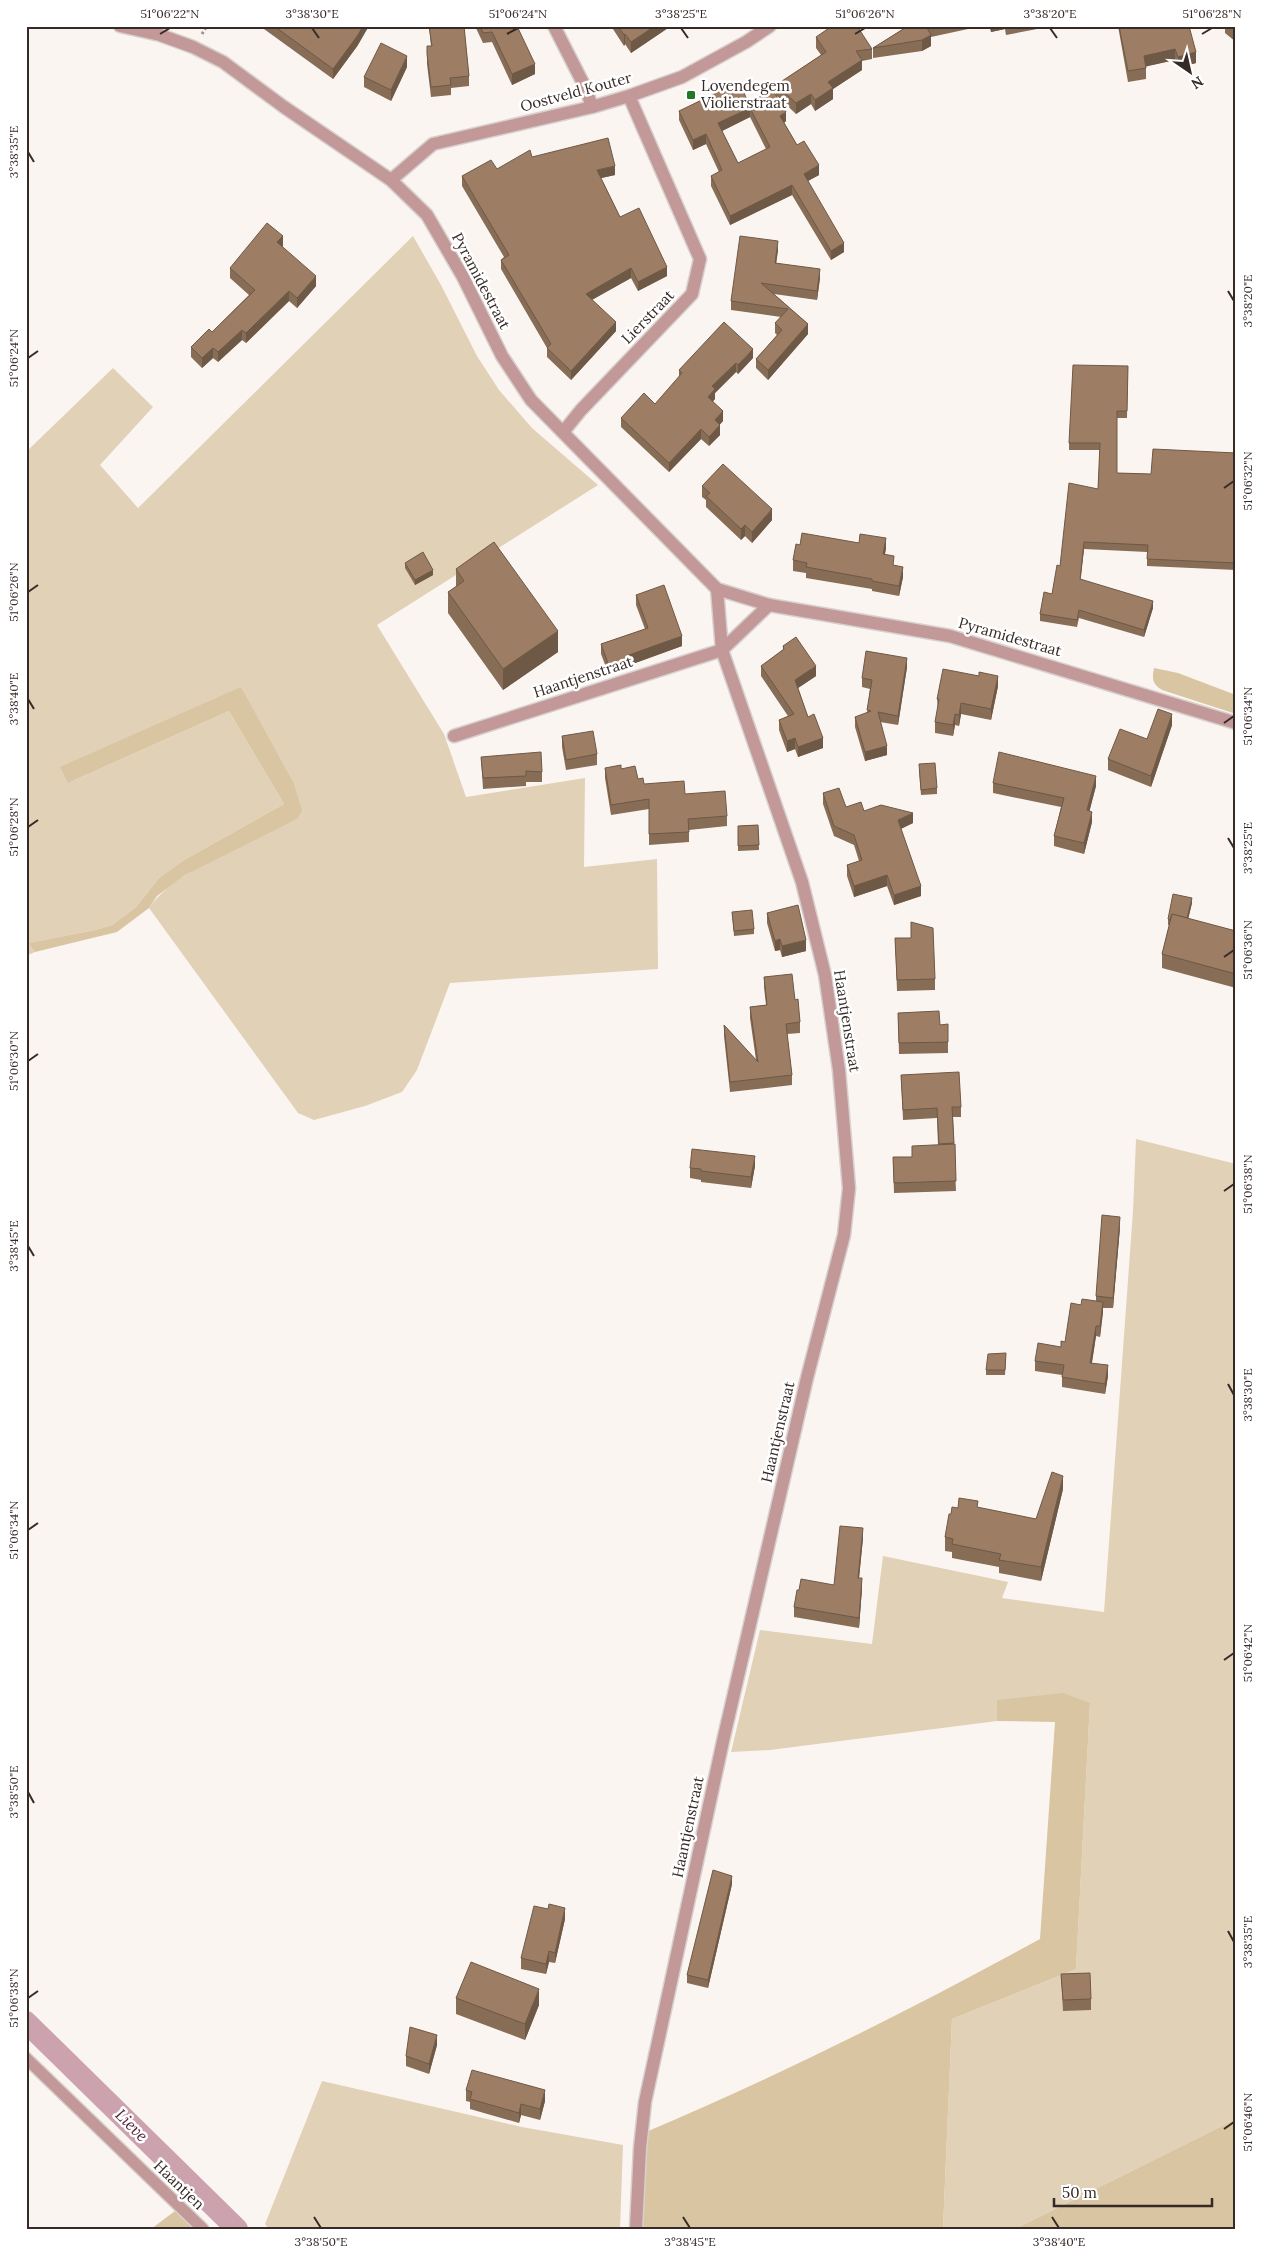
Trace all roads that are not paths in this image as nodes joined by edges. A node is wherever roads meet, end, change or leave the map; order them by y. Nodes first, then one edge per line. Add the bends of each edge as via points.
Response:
1 (120, 26) edge
2 (554, 26) edge
3 (770, 26) edge
4 (628, 96) junction
5 (592, 107) junction
6 (391, 180) junction
7 (564, 432) junction
8 (717, 589) junction
9 (769, 605) junction
10 (722, 650) junction
11 (1236, 723) edge
12 (454, 736) dead end
13 (26, 2058) edge
14 (203, 2229) edge
15 (636, 2229) edge

1 - 6 street, Pyramidestraat via 160,35 223,62
2 - 5 street
3 - 4 street, Oostveld Kouter via 682,76
4 - 5 street, Oostveld Kouter
4 - 7 street, Lierstraat via 700,259 692,294
5 - 6 street, Oostveld Kouter via 433,144
6 - 7 street, Pyramidestraat via 426,215 463,277 502,356 531,400
7 - 8 street, Pyramidestraat
8 - 9 street, Pyramidestraat
8 - 10 street, Haantjenstraat
9 - 10 street
9 - 11 street, Pyramidestraat via 950,636
10 - 12 street, Haantjenstraat
10 - 15 street, Haantjenstraat via 802,882 825,975 839,1070 849,1188 844,1235 807,1378 723,1741 645,2102
13 - 14 lane, Haantjen

